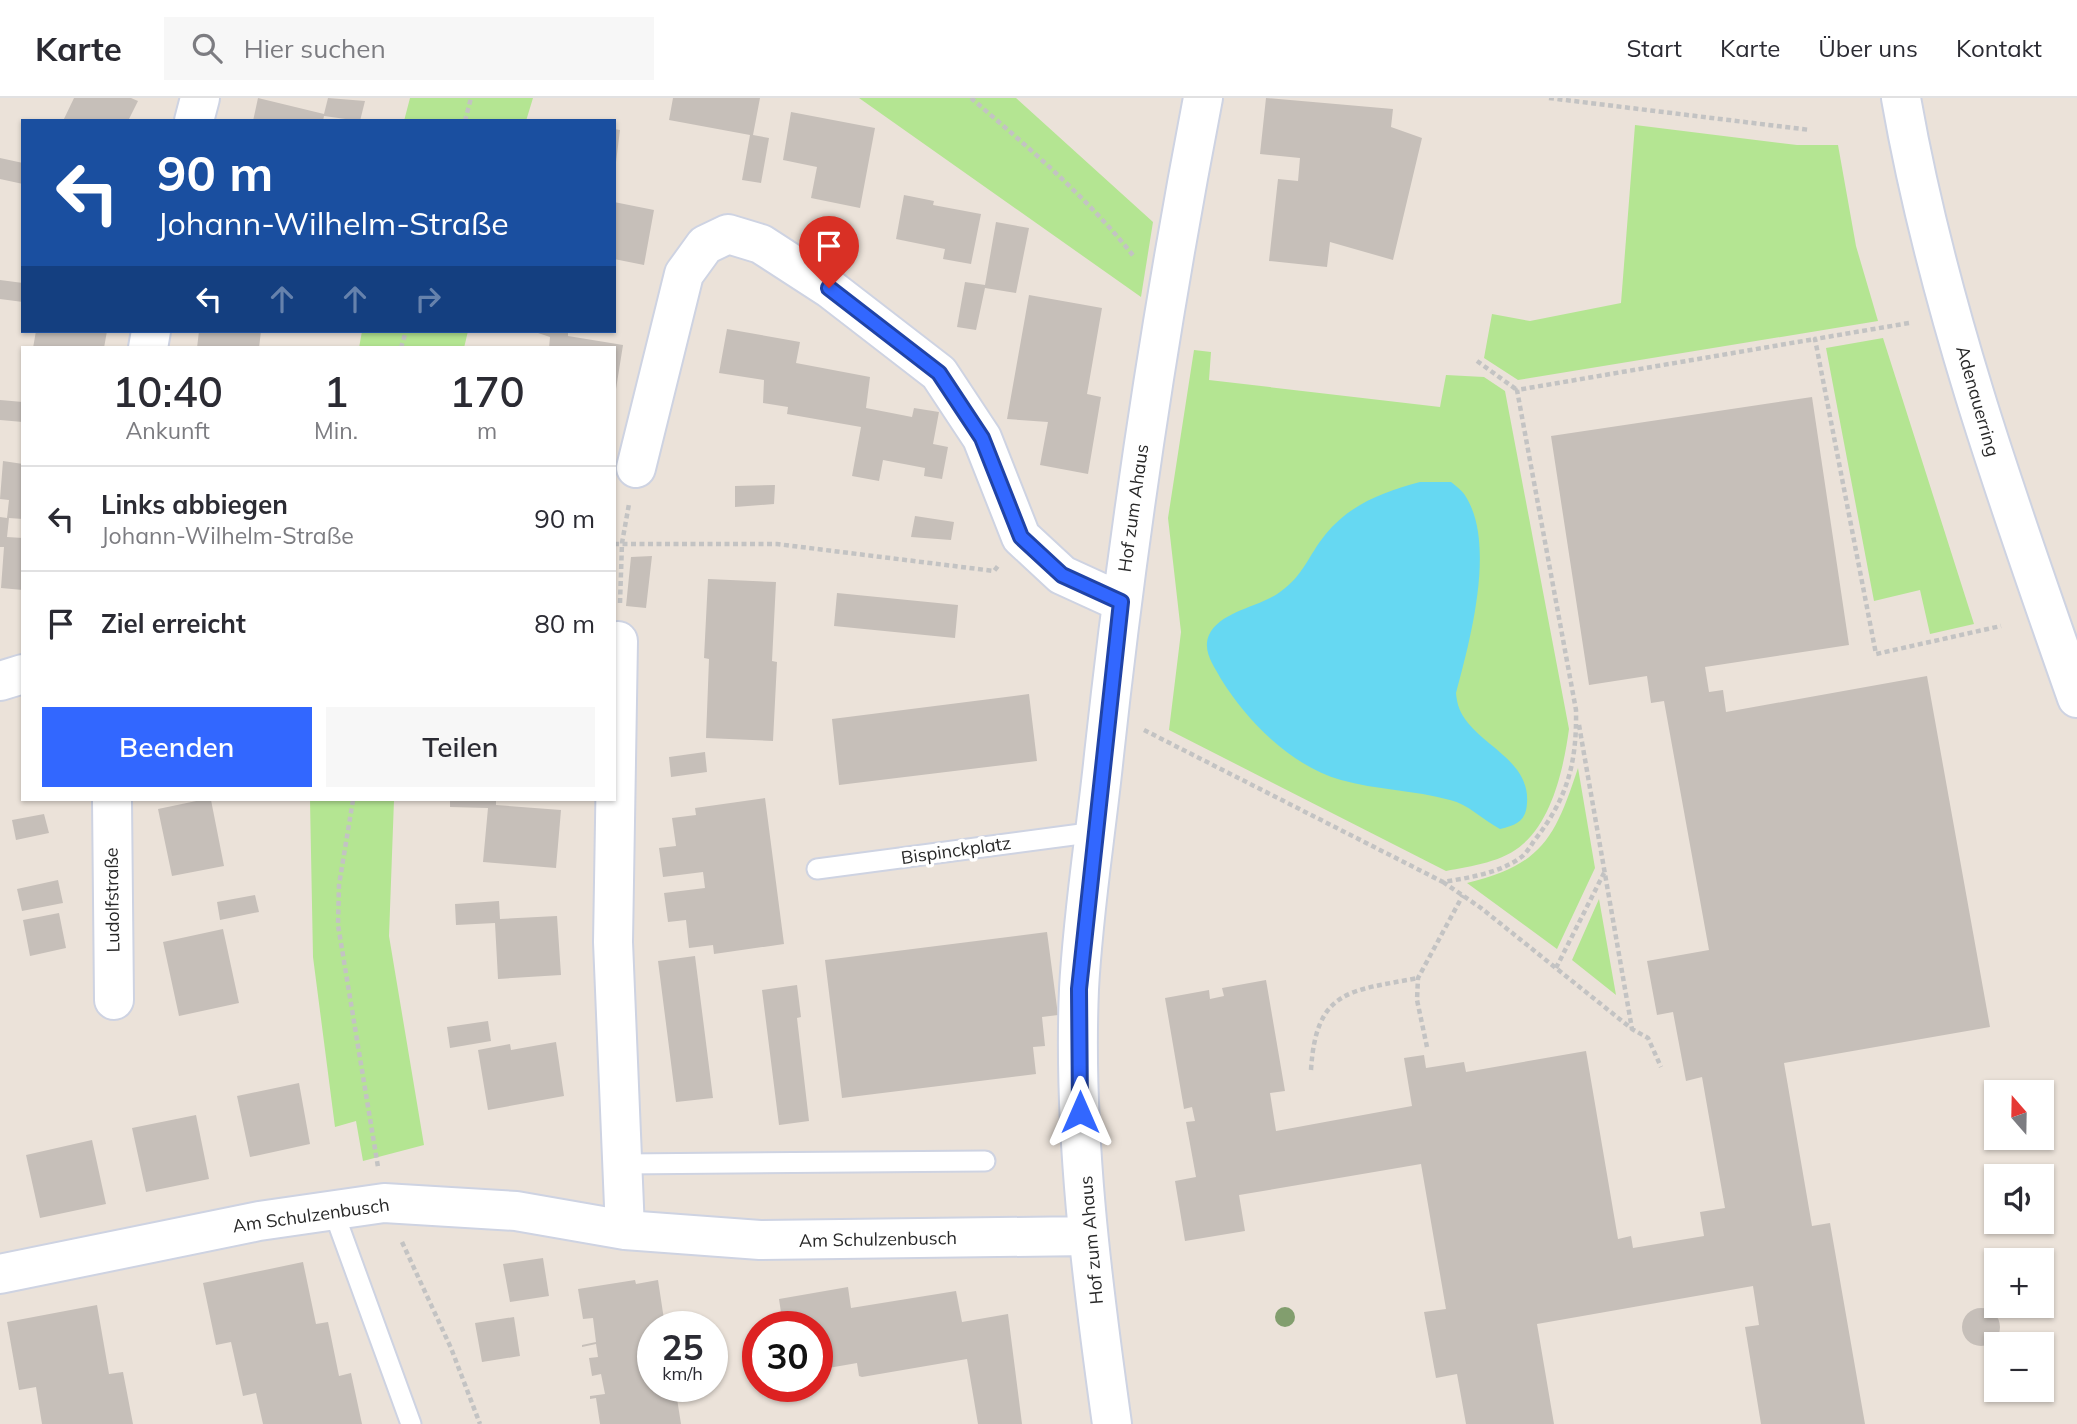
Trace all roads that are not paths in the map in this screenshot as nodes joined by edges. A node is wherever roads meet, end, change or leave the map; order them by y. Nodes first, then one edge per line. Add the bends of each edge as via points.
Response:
1 (200, 98) edge
2 (1203, 98) edge
3 (1901, 98) edge
4 (195, 119) edge
5 (636, 468) road end
6 (1121, 602) junction
7 (618, 641) road end
8 (21, 675) edge
9 (0, 681) edge
10 (2077, 698) edge
11 (616, 761) edge
12 (112, 801) edge
13 (615, 801) edge
14 (1096, 832) junction
15 (817, 869) dead end
16 (114, 999) dead end
17 (985, 1161) dead end
18 (623, 1164) junction
19 (333, 1210) junction
20 (625, 1230) junction
21 (1088, 1236) junction
22 (0, 1274) edge
23 (411, 1424) edge
24 (1112, 1424) edge

1 - 4 street
2 - 6 street, Hof zum Ahaus via 1168,279
3 - 10 street, Adenauerring via 1914,172 1983,426
5 - 6 street via 684,274 705,246 728,234 761,244 829,288 939,373 982,438 1021,537 1062,575
6 - 14 street, Hof zum Ahaus
7 - 11 street
8 - 9 street
12 - 16 street, Ludolfstraße
13 - 18 street via 613,942
14 - 15 lane, Bispinckplatz
14 - 21 street, Hof zum Ahaus via 1079,989
17 - 18 lane
18 - 20 street
19 - 20 street, Am Schulzenbusch via 384,1203 516,1211
19 - 22 street, Am Schulzenbusch via 176,1236
19 - 23 lane
20 - 21 street, Am Schulzenbusch via 760,1240
21 - 24 street, Hof zum Ahaus

